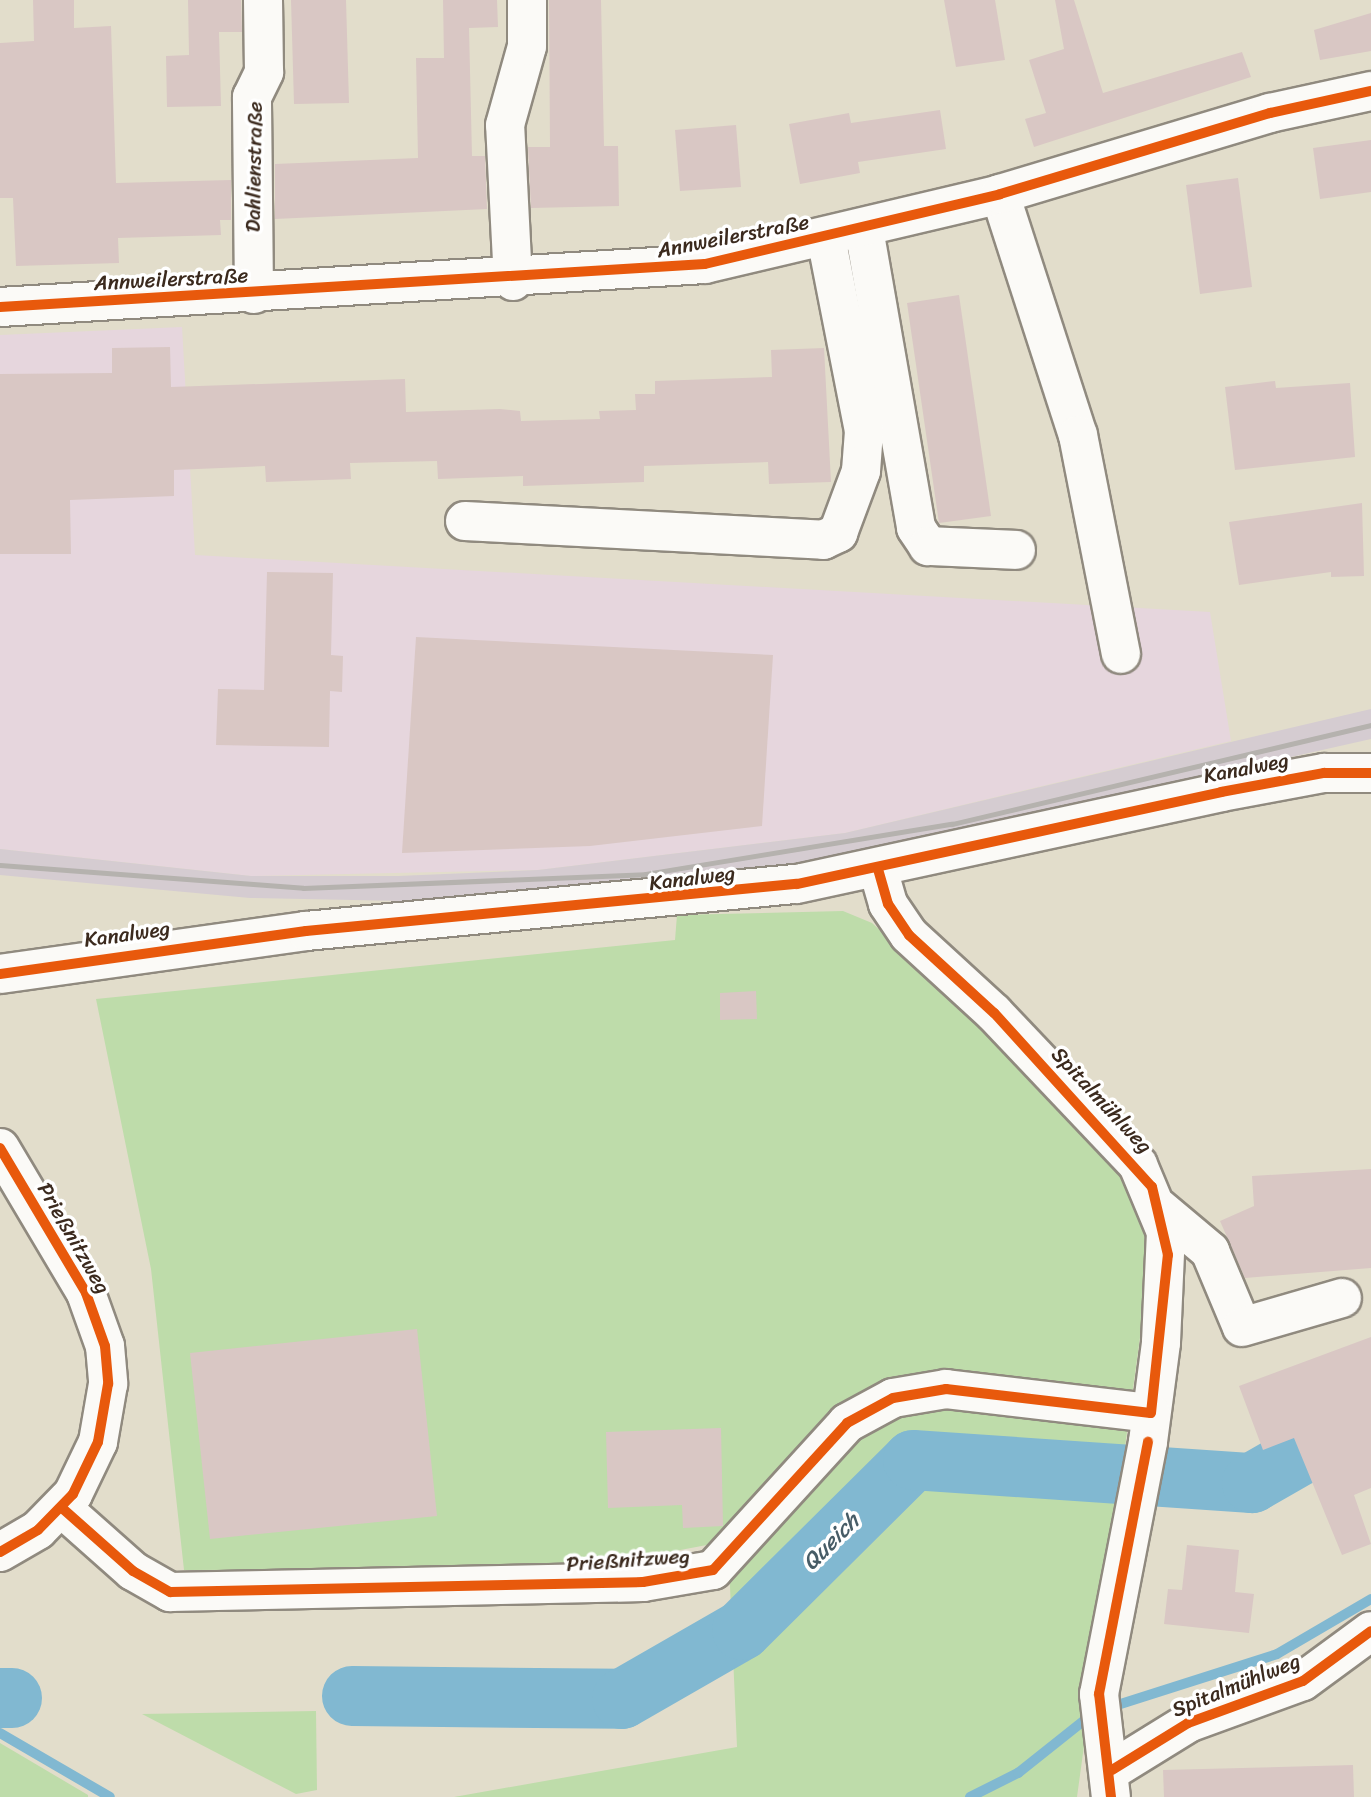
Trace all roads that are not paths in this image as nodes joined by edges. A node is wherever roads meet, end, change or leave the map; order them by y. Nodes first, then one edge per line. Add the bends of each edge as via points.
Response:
1 (263, 0) edge
2 (527, 0) edge
3 (1371, 91) edge
4 (1000, 194) junction
5 (864, 229) junction
6 (826, 238) junction
7 (513, 281) junction
8 (254, 294) junction
9 (0, 307) edge
10 (465, 521) dead end
11 (1016, 550) dead end
12 (1121, 654) dead end
13 (1371, 773) edge
14 (878, 869) junction
15 (4, 973) edge
16 (0, 1148) edge
17 (1159, 1208) junction
18 (1342, 1298) dead end
19 (1150, 1427) junction
20 (62, 1508) junction
21 (0, 1552) edge
22 (1371, 1631) edge
23 (1112, 1784) edge

1 - 8 street, Dahlienstraße via 264,72 252,97
2 - 7 street via 527,46 505,125
3 - 4 street, Annweilerstraße via 1270,113
4 - 5 street, Annweilerstraße
4 - 12 street via 1079,435
5 - 6 street, Annweilerstraße
5 - 11 street via 916,528 929,546
6 - 7 street, Annweilerstraße via 662,270
6 - 10 street via 864,431 861,471 838,533 823,540
7 - 8 street, Annweilerstraße
8 - 9 street, Annweilerstraße
13 - 14 street, Kanalweg via 1324,774 1221,792
14 - 15 street, Kanalweg via 673,900 306,931
14 - 17 street, Spitalmühlweg via 888,904 909,934 994,1013 1138,1165
16 - 20 street, Prießnitzweg via 86,1293 105,1346 108,1384 98,1442
17 - 18 street via 1210,1251 1242,1327
17 - 19 street, Spitalmühlweg via 1168,1255
19 - 20 street, Prießnitzweg via 919,1391 847,1423 713,1570 643,1582 170,1592 133,1571
19 - 23 street, Spitalmühlweg via 1103,1667 1100,1726
20 - 21 street, Prießnitzweg
22 - 23 street, Spitalmühlweg via 1303,1681 1188,1723

